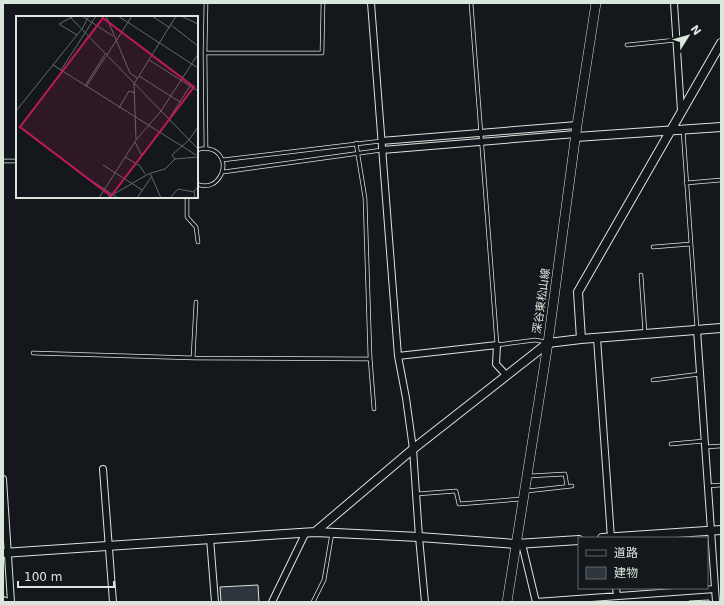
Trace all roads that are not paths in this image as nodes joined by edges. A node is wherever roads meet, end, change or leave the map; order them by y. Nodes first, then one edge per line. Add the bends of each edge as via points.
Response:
1 (206, 3) edge
2 (323, 3) edge
3 (371, 3) edge
4 (471, 3) edge
5 (596, 3) edge
6 (674, 3) edge
7 (676, 40) junction
8 (721, 43) edge
9 (627, 45) dead end
10 (205, 53) junction
11 (681, 111) junction
12 (721, 127) edge
13 (671, 130) junction
14 (682, 130) junction
15 (576, 132) junction
16 (480, 133) junction
17 (381, 140) junction
18 (356, 143) junction
19 (481, 143) junction
20 (206, 149) junction
21 (198, 150) edge
22 (382, 150) junction
23 (358, 154) junction
24 (222, 160) junction
25 (3, 161) edge
26 (16, 161) edge
27 (223, 172) junction
28 (721, 180) edge
29 (686, 183) junction
30 (198, 184) edge
31 (187, 198) edge
32 (198, 242) dead end
33 (691, 244) junction
34 (653, 247) dead end
35 (641, 275) dead end
36 (196, 302) dead end
37 (721, 328) edge
38 (697, 330) junction
39 (645, 334) junction
40 (597, 338) junction
41 (581, 339) junction
42 (548, 343) junction
43 (497, 345) junction
44 (33, 353) dead end
45 (398, 356) junction
46 (193, 358) junction
47 (370, 359) junction
48 (700, 374) junction
49 (507, 376) junction
50 (653, 380) dead end
51 (374, 410) dead end
52 (671, 444) dead end
53 (704, 444) junction
54 (721, 446) edge
55 (414, 449) junction
56 (104, 469) dead end
57 (526, 476) junction
58 (3, 479) edge
59 (721, 485) edge
60 (567, 486) junction
61 (572, 486) dead end
62 (707, 486) junction
63 (417, 494) junction
64 (524, 495) junction
65 (710, 530) junction
66 (721, 530) edge
67 (306, 532) junction
68 (315, 532) junction
69 (332, 533) junction
70 (419, 537) junction
71 (611, 537) edge
72 (623, 537) edge
73 (210, 538) junction
74 (578, 540) edge
75 (519, 544) junction
76 (109, 546) junction
77 (6, 553) edge
78 (616, 589) edge
79 (715, 589) junction
80 (617, 596) junction
81 (3, 600) edge
82 (10, 602) edge
83 (113, 602) edge
84 (215, 602) edge
85 (272, 602) edge
86 (313, 602) edge
87 (425, 602) edge
88 (507, 602) edge
89 (536, 602) edge
90 (716, 602) edge

1 - 10 lane
2 - 10 lane via 322,53
3 - 17 street
4 - 16 lane
5 - 15 main road, 深谷東松山線
6 - 7 street
7 - 9 lane
7 - 11 street
8 - 11 street
10 - 20 lane
11 - 13 street
12 - 14 street
13 - 14 street
13 - 15 street
13 - 41 street via 578,292
14 - 29 lane
15 - 16 street
15 - 19 street
15 - 42 main road, 深谷東松山線
16 - 17 street
16 - 19 lane
17 - 18 lane
17 - 22 street
18 - 23 lane
18 - 24 lane
19 - 22 street
19 - 43 lane
20 - 21 lane
20 - 24 lane via 216,152
22 - 23 lane
22 - 45 street
23 - 27 lane
23 - 47 lane via 365,198
24 - 27 lane
25 - 26 lane
27 - 30 lane via 212,185
28 - 29 lane
29 - 33 lane
31 - 32 lane via 187,217 196,227
33 - 34 lane
33 - 38 lane
35 - 39 lane
36 - 46 lane
37 - 38 street
38 - 39 street
38 - 48 street
39 - 40 street
40 - 41 street
40 - 71 street
41 - 42 street
42 - 43 lane via 535,340
42 - 49 street
42 - 57 main road, 深谷東松山線
43 - 45 street
43 - 49 street via 496,364
44 - 46 lane
45 - 55 street
46 - 47 lane
47 - 51 lane
48 - 50 lane
48 - 53 street
49 - 55 street
52 - 53 lane
53 - 54 lane
53 - 62 street
55 - 63 street
55 - 68 street
56 - 76 street
57 - 60 lane via 565,474
57 - 64 main road, 深谷東松山線
58 - 77 street
59 - 62 lane
60 - 61 lane
60 - 64 lane
62 - 65 street
63 - 64 lane via 456,491 459,504
63 - 70 street
64 - 75 main road, 深谷東松山線
65 - 66 street
65 - 72 street
65 - 79 street
67 - 68 street
67 - 73 street
67 - 85 street
68 - 69 street
69 - 70 street
69 - 86 lane via 324,580
70 - 75 street
70 - 87 street
73 - 76 street
73 - 84 street
74 - 75 street
75 - 88 main road, 深谷東松山線
75 - 89 street
76 - 77 street
76 - 83 street
77 - 82 street
78 - 80 street
79 - 80 street
79 - 90 street
80 - 89 street
81 - 82 street

